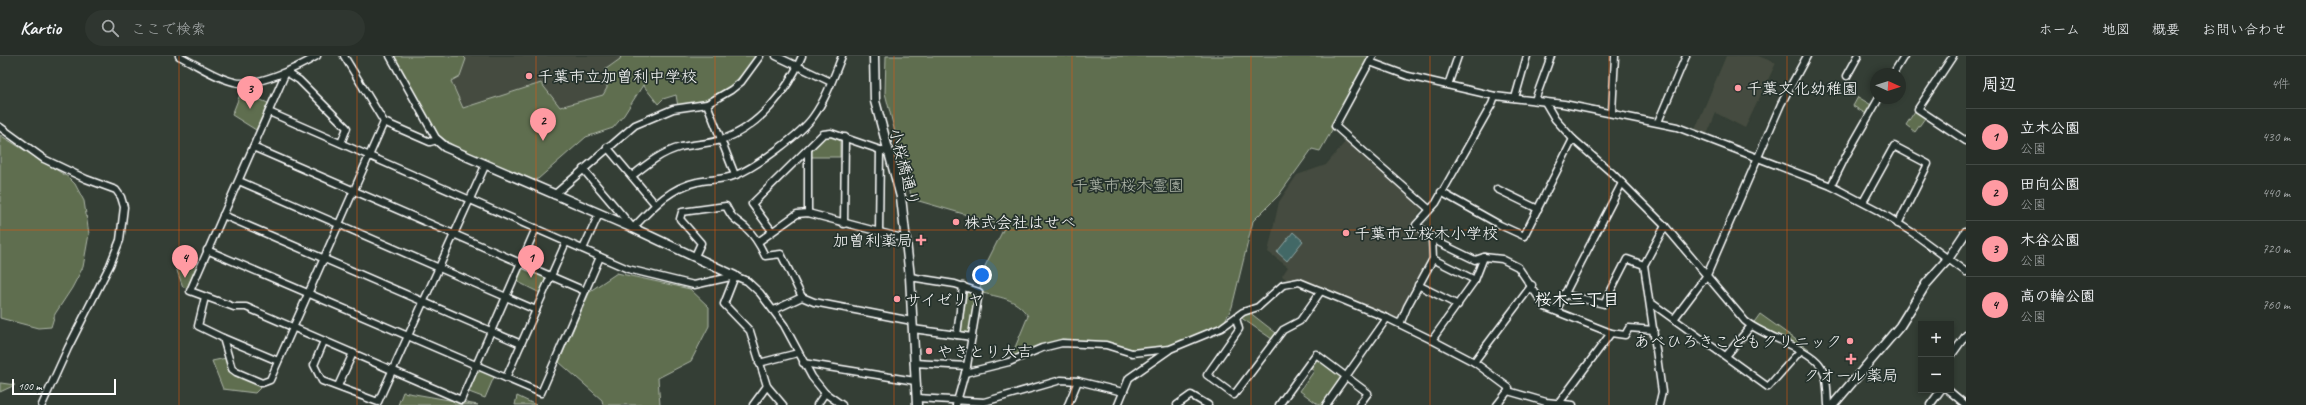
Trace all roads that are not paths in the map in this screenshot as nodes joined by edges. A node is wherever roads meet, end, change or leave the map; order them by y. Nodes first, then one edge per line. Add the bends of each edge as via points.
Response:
1 (178, 56) edge
2 (304, 56) edge
3 (317, 56) edge
4 (344, 56) edge
5 (390, 56) edge
6 (760, 56) edge
7 (776, 56) edge
8 (802, 56) edge
9 (842, 56) edge
10 (874, 56) edge
11 (1458, 56) edge
12 (1527, 56) edge
13 (1551, 56) edge
14 (1615, 56) edge
15 (1686, 56) edge
16 (1807, 56) edge
17 (1858, 56) edge
18 (1904, 56) edge
19 (1953, 56) edge
20 (1371, 59) edge
21 (302, 65) junction
22 (798, 67) junction
23 (1897, 68) edge
24 (286, 72) junction
25 (1847, 76) dead end
26 (831, 82) junction
27 (1448, 85) junction
28 (1495, 96) junction
29 (1515, 98) junction
30 (1535, 100) junction
31 (1545, 102) junction
32 (707, 104) junction
33 (1876, 104) edge
34 (269, 112) junction
35 (1612, 112) junction
36 (384, 122) junction
37 (1658, 122) junction
38 (0, 126) edge
39 (845, 137) junction
40 (1573, 139) junction
41 (437, 140) junction
42 (720, 140) junction
43 (1966, 141) edge
44 (341, 143) junction
45 (253, 146) junction
46 (607, 147) junction
47 (808, 150) junction
48 (880, 150) junction
49 (889, 153) junction
50 (368, 154) junction
51 (1758, 158) junction
52 (485, 166) junction
53 (583, 168) junction
54 (632, 176) junction
55 (735, 176) junction
56 (239, 181) junction
57 (1622, 183) junction
58 (1831, 186) junction
59 (1497, 189) dead end
60 (352, 190) junction
61 (1441, 192) junction
62 (554, 195) junction
63 (470, 199) junction
64 (1863, 202) junction
65 (656, 204) junction
66 (1429, 209) junction
67 (1538, 209) junction
68 (808, 213) junction
69 (599, 214) junction
70 (223, 215) junction
71 (338, 224) junction
72 (844, 224) junction
73 (1898, 224) junction
74 (1665, 226) junction
75 (536, 228) junction
76 (633, 228) junction
77 (772, 232) junction
78 (879, 232) junction
79 (1966, 232) edge
80 (454, 234) junction
81 (1432, 238) junction
82 (906, 239) junction
83 (566, 242) junction
84 (758, 242) junction
85 (207, 250) junction
86 (583, 250) junction
87 (695, 256) junction
88 (600, 257) junction
89 (1484, 257) junction
90 (322, 258) junction
91 (1433, 259) junction
92 (1948, 259) junction
93 (521, 263) junction
94 (1644, 265) junction
95 (439, 268) junction
96 (1966, 272) edge
97 (1707, 275) junction
98 (551, 276) junction
99 (735, 276) junction
100 (910, 277) junction
101 (1475, 280) junction
102 (1418, 285) junction
103 (1532, 285) junction
104 (963, 286) junction
105 (585, 291) junction
106 (1321, 291) junction
107 (307, 293) junction
108 (1563, 294) junction
109 (205, 297) junction
110 (802, 297) junction
111 (506, 298) junction
112 (424, 302) junction
113 (1650, 302) junction
114 (1458, 304) junction
115 (536, 310) junction
116 (774, 310) junction
117 (1556, 311) junction
118 (1236, 318) junction
119 (1387, 318) junction
120 (1674, 318) junction
121 (1400, 324) junction
122 (913, 325) junction
123 (1751, 326) junction
124 (292, 327) junction
125 (1654, 330) junction
126 (491, 331) junction
127 (1611, 333) junction
128 (957, 335) junction
129 (1966, 335) edge
130 (409, 336) junction
131 (972, 337) junction
132 (223, 338) junction
133 (1432, 340) junction
134 (324, 341) junction
135 (521, 344) junction
136 (1170, 349) junction
137 (1800, 351) junction
138 (1954, 352) edge
139 (353, 353) junction
140 (798, 353) junction
141 (1726, 356) junction
142 (278, 361) junction
143 (914, 362) junction
144 (1474, 362) junction
145 (759, 363) junction
146 (803, 363) junction
147 (476, 365) junction
148 (966, 370) junction
149 (394, 371) junction
150 (1346, 376) junction
151 (506, 378) junction
152 (915, 381) junction
153 (1078, 381) junction
154 (338, 386) junction
155 (767, 386) junction
156 (1508, 391) junction
157 (1123, 392) junction
158 (825, 393) junction
159 (1939, 393) edge
160 (1952, 393) edge
161 (917, 401) edge
162 (998, 402) edge
163 (1559, 402) junction
164 (956, 403) edge
165 (1966, 404) edge
166 (42, 405) edge
167 (753, 405) edge
168 (783, 405) edge
169 (817, 405) edge
170 (842, 405) edge
171 (1068, 405) edge
172 (1118, 405) edge
173 (1177, 405) edge
174 (1208, 405) edge
175 (1279, 405) edge
176 (1326, 405) edge
177 (1359, 405) edge
178 (1496, 405) edge
179 (1573, 405) edge
180 (1659, 405) edge
181 (1828, 405) edge
182 (1833, 405) edge
183 (1930, 405) edge

1 - 24 street via 233,82 244,84
2 - 21 street
3 - 21 street
4 - 36 street
5 - 41 street
6 - 32 street via 741,82
7 - 22 street
8 - 22 street
9 - 26 street
10 - 49 street, 小桜橋通り via 875,101
11 - 27 street
12 - 29 street
13 - 30 street
14 - 35 street
15 - 37 street
16 - 51 street via 1781,104
17 - 25 street
18 - 23 street
19 - 43 street via 1918,109
20 - 27 street via 1408,76
20 - 66 street via 1335,126
21 - 24 street
22 - 26 street
22 - 42 street via 782,94 754,122 736,134
24 - 34 street
24 - 44 street via 299,80 347,128
26 - 55 street via 813,117 760,163
27 - 28 street
28 - 29 street
28 - 61 street
29 - 30 street
30 - 31 street
31 - 35 street
31 - 40 street via 1555,119
32 - 42 street
32 - 46 street via 673,109 649,118 635,125
33 - 58 street
34 - 44 street
34 - 45 street
35 - 37 street
36 - 41 street via 430,142
36 - 50 street
37 - 51 street
38 - 166 street via 44,159 116,190 124,207 120,240 110,265
39 - 47 street via 824,134
39 - 48 street
39 - 72 street
40 - 57 street
40 - 67 street
41 - 52 street via 445,148
42 - 54 street via 666,152
42 - 55 street
44 - 50 street
45 - 56 street
45 - 60 street
46 - 53 street
46 - 54 street
47 - 68 street
47 - 77 street via 752,204
48 - 49 street
48 - 78 street
49 - 82 street, 小桜橋通り via 901,197
50 - 60 street
50 - 63 street
51 - 58 street
51 - 97 street
52 - 62 street
52 - 63 street
53 - 62 street
53 - 76 street
54 - 65 street
55 - 65 street via 681,187
56 - 70 street
56 - 71 street
57 - 74 street
57 - 108 street
58 - 64 street
59 - 67 street
60 - 71 street
60 - 80 street
61 - 66 street via 1436,203
61 - 67 street via 1524,236
62 - 69 street
63 - 75 street
63 - 80 street
64 - 73 street
64 - 73 street via 1894,146 1928,164
65 - 76 street
66 - 81 street via 1416,225
68 - 72 street
68 - 77 street via 797,214
69 - 76 street
69 - 86 street
70 - 85 street
70 - 90 street
71 - 90 street
71 - 95 street
72 - 78 street
73 - 92 street
74 - 94 street
74 - 97 street
75 - 83 street
75 - 93 street
76 - 87 street
77 - 84 street
78 - 82 street
79 - 92 street
80 - 93 street
80 - 95 street
81 - 89 street via 1475,260
81 - 91 street
82 - 100 street, 小桜橋通り
83 - 86 street
83 - 98 street
84 - 87 street via 744,226 733,220 726,206 682,212 680,219 701,243
84 - 110 street via 765,256 781,254
85 - 107 street
85 - 109 street via 190,291
86 - 88 street
87 - 99 street
88 - 99 street via 628,269 694,285
88 - 105 street
89 - 101 street
89 - 103 street via 1502,259 1518,267
90 - 107 street
90 - 112 street
91 - 101 street
91 - 102 street
92 - 96 street
92 - 182 street via 1926,284 1900,326
93 - 98 street
93 - 111 street
94 - 108 street via 1628,259 1604,304
94 - 113 street
95 - 111 street
95 - 112 street
97 - 120 street
97 - 123 street via 1731,306
98 - 105 street
98 - 115 street
99 - 116 street via 753,286
99 - 145 street via 724,304 750,331
100 - 104 street
100 - 122 street, 小桜橋通り
101 - 114 street
102 - 114 street
102 - 121 street
103 - 117 street via 1545,307
103 - 144 street
104 - 128 street
104 - 131 street via 979,292
105 - 151 street via 541,393
106 - 118 street via 1299,282 1283,285 1258,307
106 - 118 street via 1300,321 1283,330 1234,395 1207,375 1240,329
106 - 119 street
107 - 124 street
107 - 130 street
108 - 117 street
109 - 124 street via 234,307 246,307
109 - 132 street via 198,326
110 - 116 street
110 - 122 street
111 - 115 street
111 - 126 street
112 - 126 street
112 - 130 street
113 - 120 street
113 - 125 street
114 - 133 street
115 - 135 street
116 - 140 street
117 - 127 street
118 - 136 street via 1221,328
119 - 121 street
119 - 150 street
120 - 141 street
121 - 133 street
122 - 128 street
122 - 143 street, 小桜橋通り
123 - 137 street
123 - 141 street
124 - 134 street
124 - 142 street
125 - 127 street via 1629,328 1624,335
125 - 180 street via 1662,392
126 - 135 street
126 - 147 street
127 - 163 street
128 - 131 street
129 - 138 street
130 - 147 street
130 - 149 street
131 - 148 street
132 - 142 street
132 - 142 street via 232,369 262,383 270,380
133 - 144 street
134 - 139 street
134 - 154 street via 314,365 322,381
135 - 151 street
136 - 148 street via 1132,353 1106,345 1062,343 1042,348 1009,362
136 - 157 street via 1128,378
137 - 141 street via 1768,387
137 - 181 street via 1821,365
139 - 149 street
139 - 154 street
140 - 145 street
140 - 146 street
143 - 148 street
143 - 152 street, 小桜橋通り
144 - 156 street via 1509,388
145 - 155 street
146 - 152 street
146 - 158 street
147 - 149 street via 461,400
147 - 151 street
148 - 164 street
149 - 154 street via 378,402
150 - 175 street via 1316,354
150 - 176 street
150 - 177 street via 1368,393
152 - 161 street, 小桜橋通り
153 - 157 street
153 - 162 street via 1061,380
153 - 171 street
155 - 167 street
155 - 168 street
156 - 163 street via 1546,402
156 - 178 street
157 - 172 street
158 - 169 street
158 - 170 street
159 - 183 street
160 - 165 street
161 - 164 street
162 - 164 street
163 - 179 street
173 - 174 street via 1191,395

